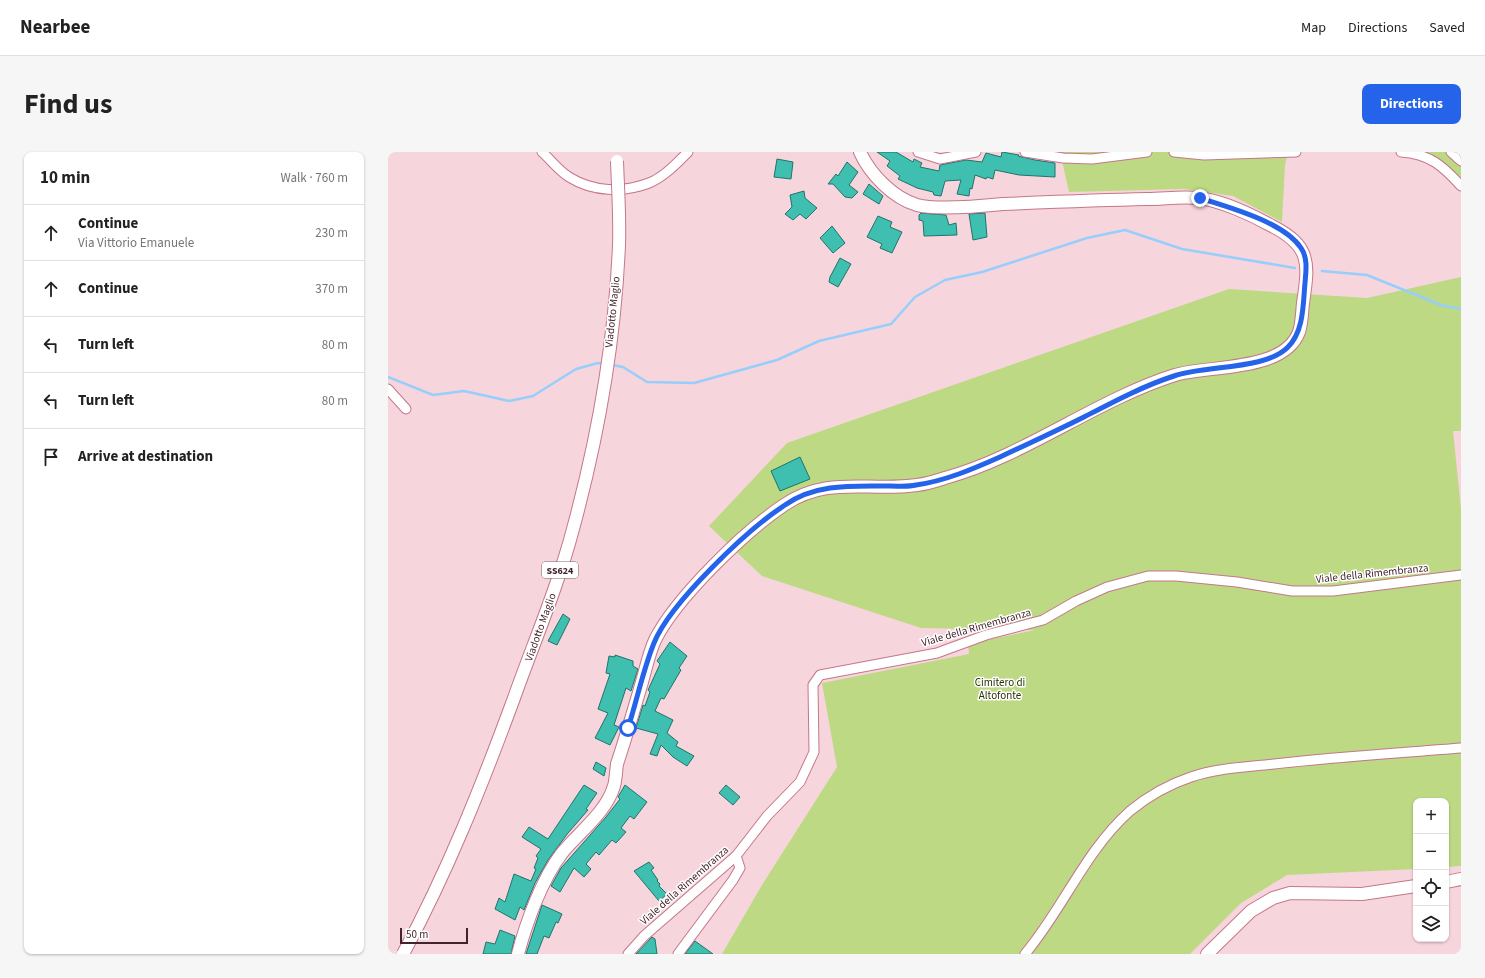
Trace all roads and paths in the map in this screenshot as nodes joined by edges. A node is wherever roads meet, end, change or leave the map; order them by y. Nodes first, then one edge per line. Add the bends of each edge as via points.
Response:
1 (542, 152) edge
2 (688, 152) edge
3 (860, 152) edge
4 (918, 152) edge
5 (976, 152) edge
6 (1025, 152) edge
7 (1147, 152) edge
8 (1174, 152) edge
9 (1296, 152) edge
10 (1401, 152) edge
11 (1451, 152) edge
12 (617, 157) edge
13 (1461, 161) edge
14 (1461, 186) edge
15 (388, 389) edge
16 (406, 409) dead end
17 (1461, 575) edge
18 (1461, 748) edge
19 (736, 856) junction
20 (1461, 879) edge
21 (1449, 881) edge
22 (1413, 886) edge
23 (402, 954) edge
24 (518, 954) edge
25 (628, 954) edge
26 (678, 954) edge
27 (1025, 954) edge
28 (1207, 954) edge

1 - 2 street via 568,177 585,185 606,190 629,189 650,182
3 - 24 main road via 874,174 887,186 917,205 978,206 1092,199 1200,198 1263,221 1289,235 1301,248 1307,265 1299,333 1288,348 1270,358 1174,376 1137,391 1005,455 948,478 915,486 844,486 815,490 786,503 718,562 670,616 654,642 617,764 611,794 592,821 562,854 548,878
4 - 5 street via 940,159
6 - 7 street via 1063,158 1092,159
8 - 9 street via 1204,155
10 - 14 street via 1421,155 1444,167
11 - 13 street
12 - 23 main road, Viadotto Maglio / SS624, bridge via 619,244 612,327 590,461 573,530 551,598 490,763 448,863
15 - 16 street
17 - 19 street, Viale della Rimembranza via 1333,591 1292,591 1237,582 1148,576 1108,587 1076,601 1043,620 986,635 936,653 820,675 813,685 814,752 800,782 767,816
18 - 27 street via 1260,765 1190,777 1155,794 1125,816 1094,850 1040,936
19 - 25 street, Viale della Rimembranza via 644,936
19 - 26 street via 740,868 733,880
20 - 21 main road
22 - 28 main road via 1362,894 1290,893 1273,898 1251,911

